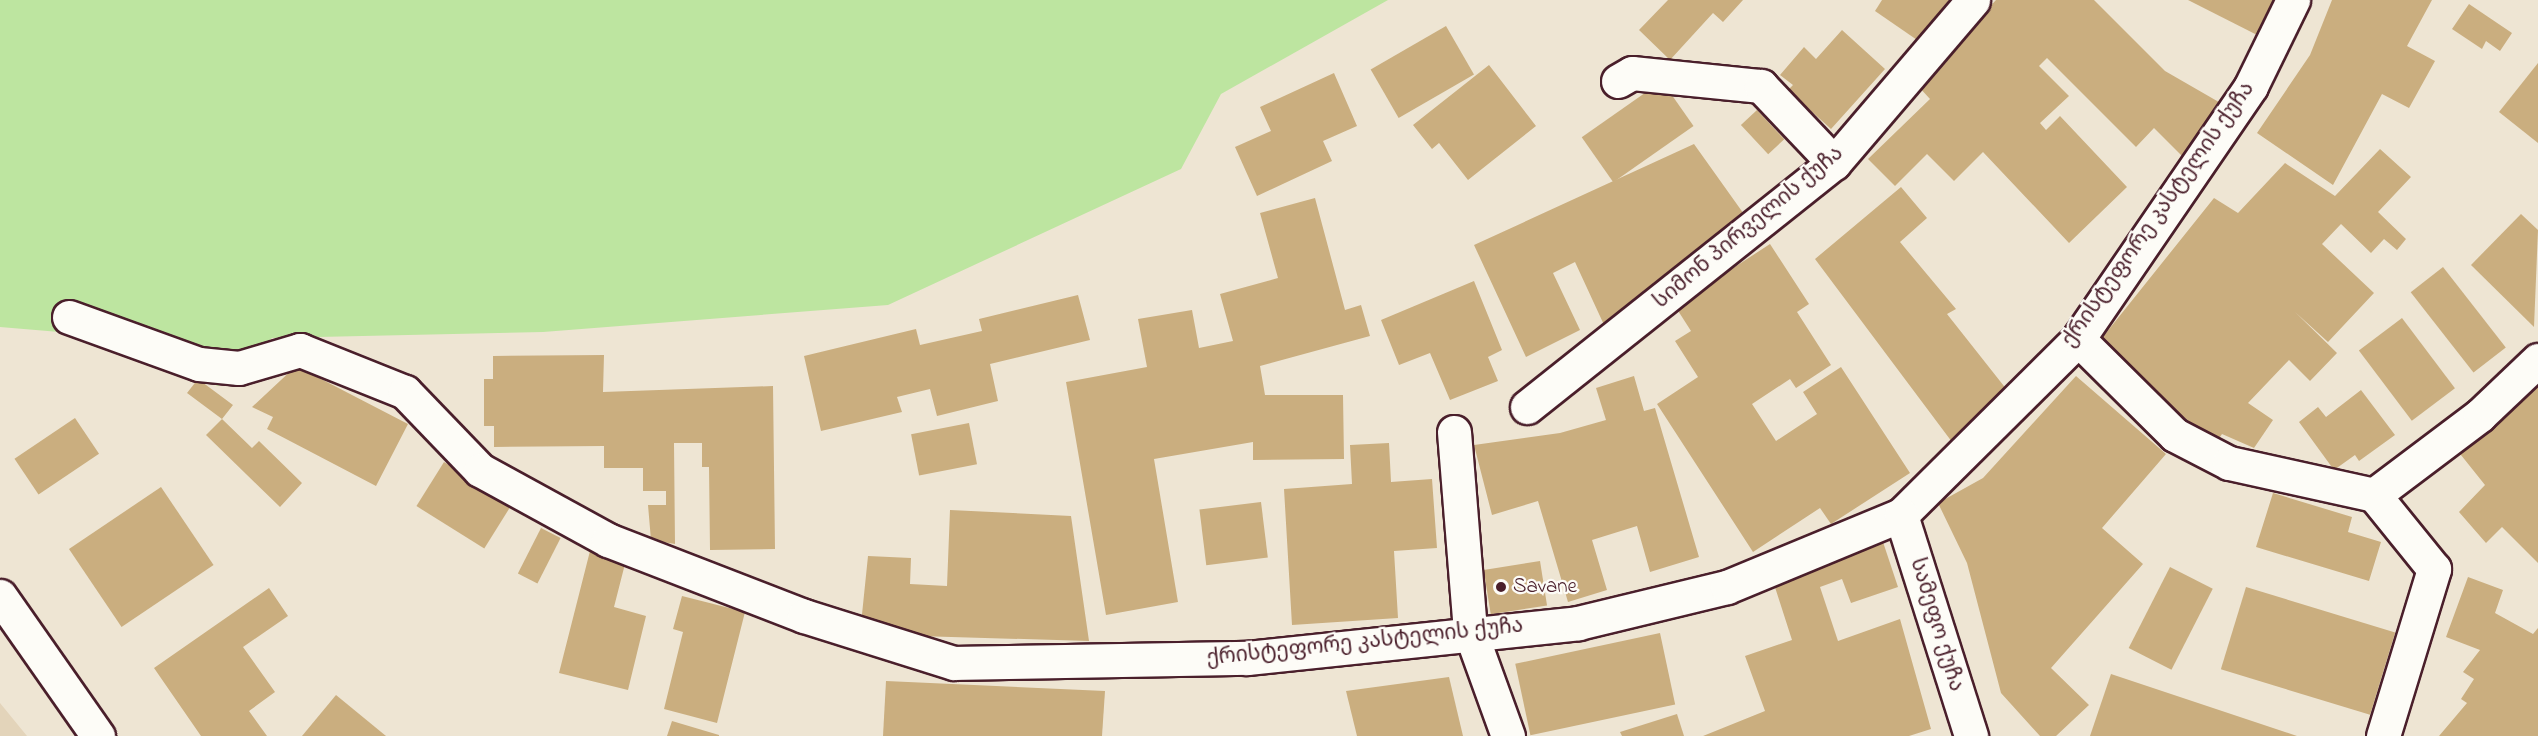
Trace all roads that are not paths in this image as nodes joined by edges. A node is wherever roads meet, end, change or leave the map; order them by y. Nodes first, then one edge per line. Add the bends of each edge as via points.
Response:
1 (1973, 0) edge
2 (2293, 0) edge
3 (1618, 81) dead end
4 (1834, 162) junction
5 (69, 317) dead end
6 (2078, 339) junction
7 (2538, 360) edge
8 (1527, 407) dead end
9 (1454, 432) dead end
10 (2374, 495) junction
11 (1901, 515) junction
12 (0, 596) edge
13 (1470, 631) junction
14 (98, 736) edge
15 (1508, 736) edge
16 (1971, 736) edge
17 (2383, 736) edge

1 - 4 street, სიმონ პირველის ქუჩა
2 - 6 street, ქრისტეფორე კასტელის ქუჩა via 2251,86
3 - 4 street via 1632,73 1761,86
4 - 8 street, სიმონ პირველის ქუჩა
5 - 13 street, ქრისტეფორე კასტელის ქუჩა via 199,364 239,368 300,350 405,392 480,470 608,540 804,616 954,663 1247,658
6 - 10 street via 2175,435 2229,463
6 - 11 street, ქრისტეფორე კასტელის ქუჩა
7 - 10 street via 2480,415
9 - 13 street
10 - 17 street via 2434,568
11 - 13 street, ქრისტეფორე კასტელის ქუჩა via 1727,587 1578,623
11 - 16 street, სამეფო ქუჩა
12 - 14 street
13 - 15 street

